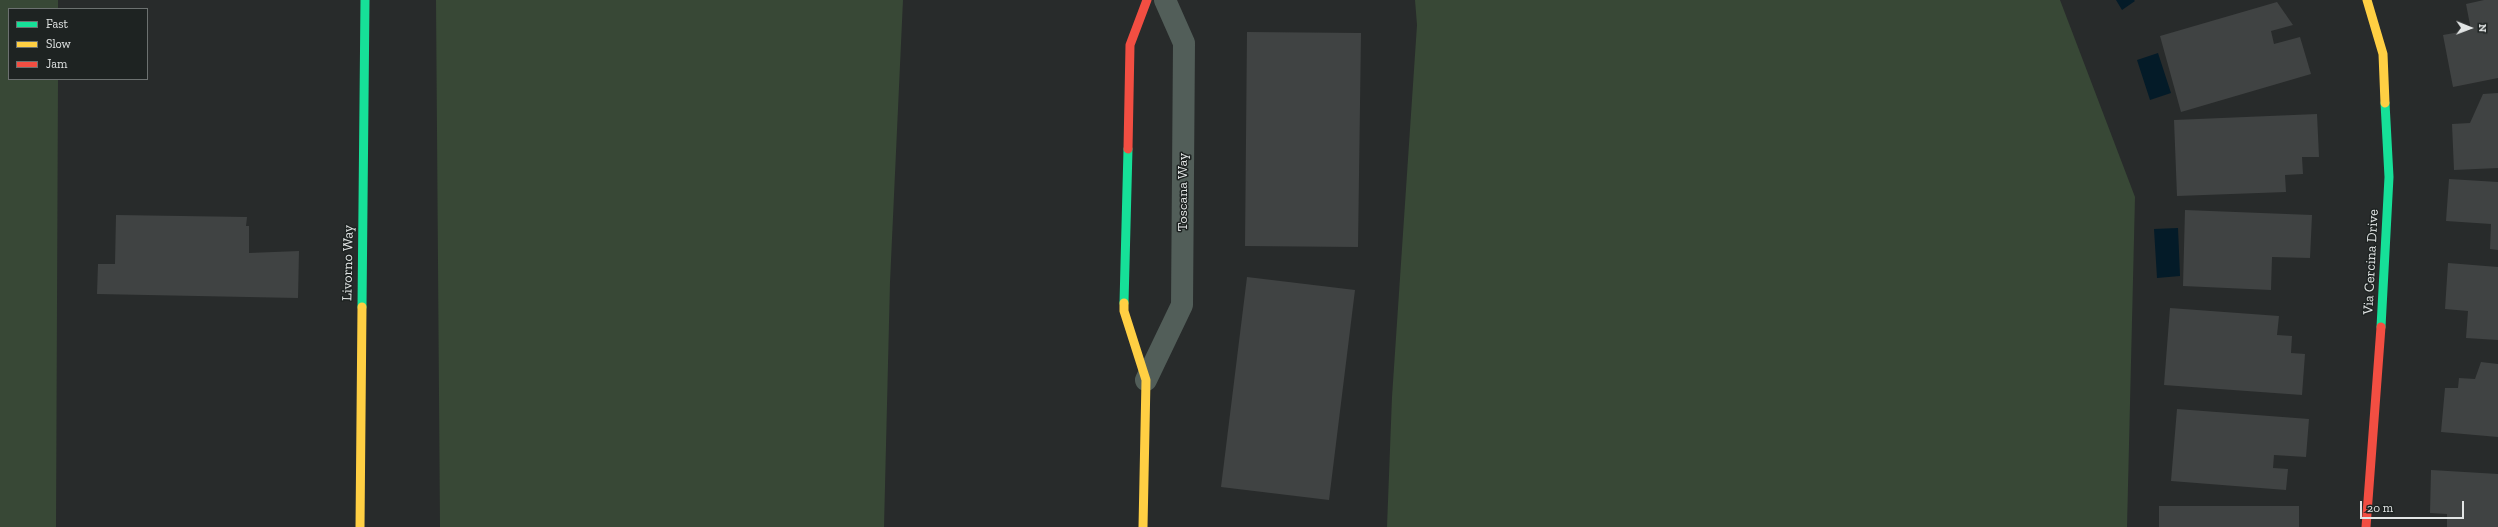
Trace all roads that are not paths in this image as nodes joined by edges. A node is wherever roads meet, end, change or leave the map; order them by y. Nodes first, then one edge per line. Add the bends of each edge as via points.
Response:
1 (364, 0) edge
2 (1147, 0) edge
3 (1165, 0) edge
4 (2367, 0) edge
5 (1146, 380) junction
6 (360, 527) edge
7 (1143, 527) edge
8 (2366, 527) edge

1 - 6 street, Livorno Way
2 - 5 street, Toscana Way via 1130,45 1124,311
3 - 5 street, Toscana Way via 1184,43 1182,305
4 - 8 street, Via Cercina Drive via 2383,54 2389,177 2384,295
5 - 7 street, Toscana Way

